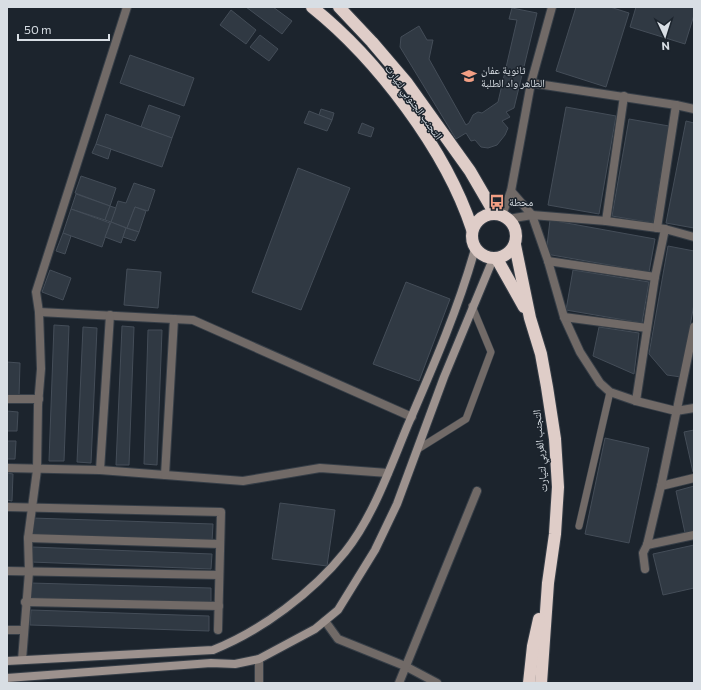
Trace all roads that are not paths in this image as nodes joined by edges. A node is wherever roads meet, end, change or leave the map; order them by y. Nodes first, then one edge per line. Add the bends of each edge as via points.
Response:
1 (127, 7) edge
2 (312, 7) edge
3 (339, 7) edge
4 (552, 7) edge
5 (531, 83) junction
6 (624, 96) junction
7 (676, 104) junction
8 (694, 109) edge
9 (511, 191) junction
10 (532, 215) junction
11 (502, 216) junction
12 (606, 220) junction
13 (661, 228) junction
14 (472, 229) junction
15 (694, 237) edge
16 (515, 244) junction
17 (475, 249) junction
18 (495, 259) junction
19 (548, 261) junction
20 (655, 277) junction
21 (472, 306) junction
22 (39, 312) junction
23 (110, 315) junction
24 (564, 317) junction
25 (530, 318) junction
26 (174, 319) junction
27 (694, 327) edge
28 (647, 328) junction
29 (610, 392) junction
30 (7, 399) edge
31 (39, 399) junction
32 (636, 401) junction
33 (694, 408) edge
34 (676, 411) junction
35 (412, 417) junction
36 (418, 449) junction
37 (7, 468) edge
38 (37, 470) junction
39 (100, 470) junction
40 (388, 473) junction
41 (165, 475) junction
42 (694, 478) edge
43 (662, 486) junction
44 (477, 491) dead end
45 (7, 507) edge
46 (30, 508) junction
47 (579, 526) dead end
48 (694, 535) edge
49 (28, 538) junction
50 (220, 544) junction
51 (647, 545) junction
52 (645, 569) dead end
53 (7, 571) edge
54 (29, 572) junction
55 (219, 575) junction
56 (548, 583) junction
57 (26, 602) junction
58 (219, 606) junction
59 (325, 621) junction
60 (7, 630) edge
61 (24, 630) junction
62 (218, 630) dead end
63 (259, 659) junction
64 (22, 660) junction
65 (7, 661) edge
66 (405, 666) junction
67 (7, 678) edge
68 (20, 680) edge
69 (259, 683) edge
70 (399, 683) edge
71 (437, 683) edge
72 (529, 683) edge
73 (541, 683) edge

1 - 22 street via 36,292
2 - 14 highway, التجنب الجنوبي لتيارت via 331,22 363,56 422,132 454,185
3 - 11 highway, التجنب الجنوبي لتيارت via 407,83
4 - 5 street
5 - 6 street
5 - 9 street
6 - 7 street
6 - 12 street
7 - 8 street
7 - 13 street
9 - 10 street
9 - 11 street
10 - 11 street
10 - 12 street
10 - 19 street
11 - 14 highway via 484,216
11 - 16 highway via 516,231
12 - 13 street
13 - 15 street
13 - 20 street
14 - 17 highway via 472,243
16 - 18 highway via 508,254
16 - 25 highway, التجنب الغربي لتيارت
17 - 18 highway via 486,258
17 - 35 street via 458,303
18 - 21 street
18 - 25 highway, التجنب الغربي لتيارت
19 - 20 street
19 - 24 street
20 - 28 street
21 - 36 street
21 - 36 lane via 491,352 466,419
22 - 23 street
22 - 31 street
23 - 26 street
23 - 39 street
24 - 28 street
24 - 29 street via 580,352 600,383
25 - 56 highway, التجنب الغربي لتيارت via 541,354 556,453 558,487
26 - 35 street via 193,320
26 - 41 street
27 - 34 street
28 - 32 street
29 - 32 street
29 - 47 lane
30 - 31 street
31 - 38 street
32 - 34 street
33 - 34 street
34 - 43 street
35 - 40 street
36 - 59 street via 397,504 375,550 338,610
37 - 38 street
38 - 39 street
38 - 46 street
39 - 41 street
40 - 41 street via 320,468 243,481
40 - 64 street via 364,524 346,551 325,574 305,593 233,642 213,650
42 - 43 street
43 - 51 street
44 - 66 street
45 - 46 street
46 - 49 street
46 - 50 street via 221,512
48 - 51 street
49 - 50 street
49 - 54 street
50 - 55 street
51 - 52 street via 643,553
53 - 54 street
54 - 55 street
54 - 57 street
55 - 58 street
56 - 72 highway, التجنب الغربي لتيارت via 533,646
56 - 73 highway, التجنب الغربي لتيارت
57 - 58 street
57 - 61 street
58 - 62 street
59 - 63 street
59 - 66 street via 338,639
60 - 61 street
61 - 64 street
63 - 68 street via 235,664 211,663
63 - 69 street
64 - 65 street
66 - 70 street
66 - 71 street
67 - 68 street

